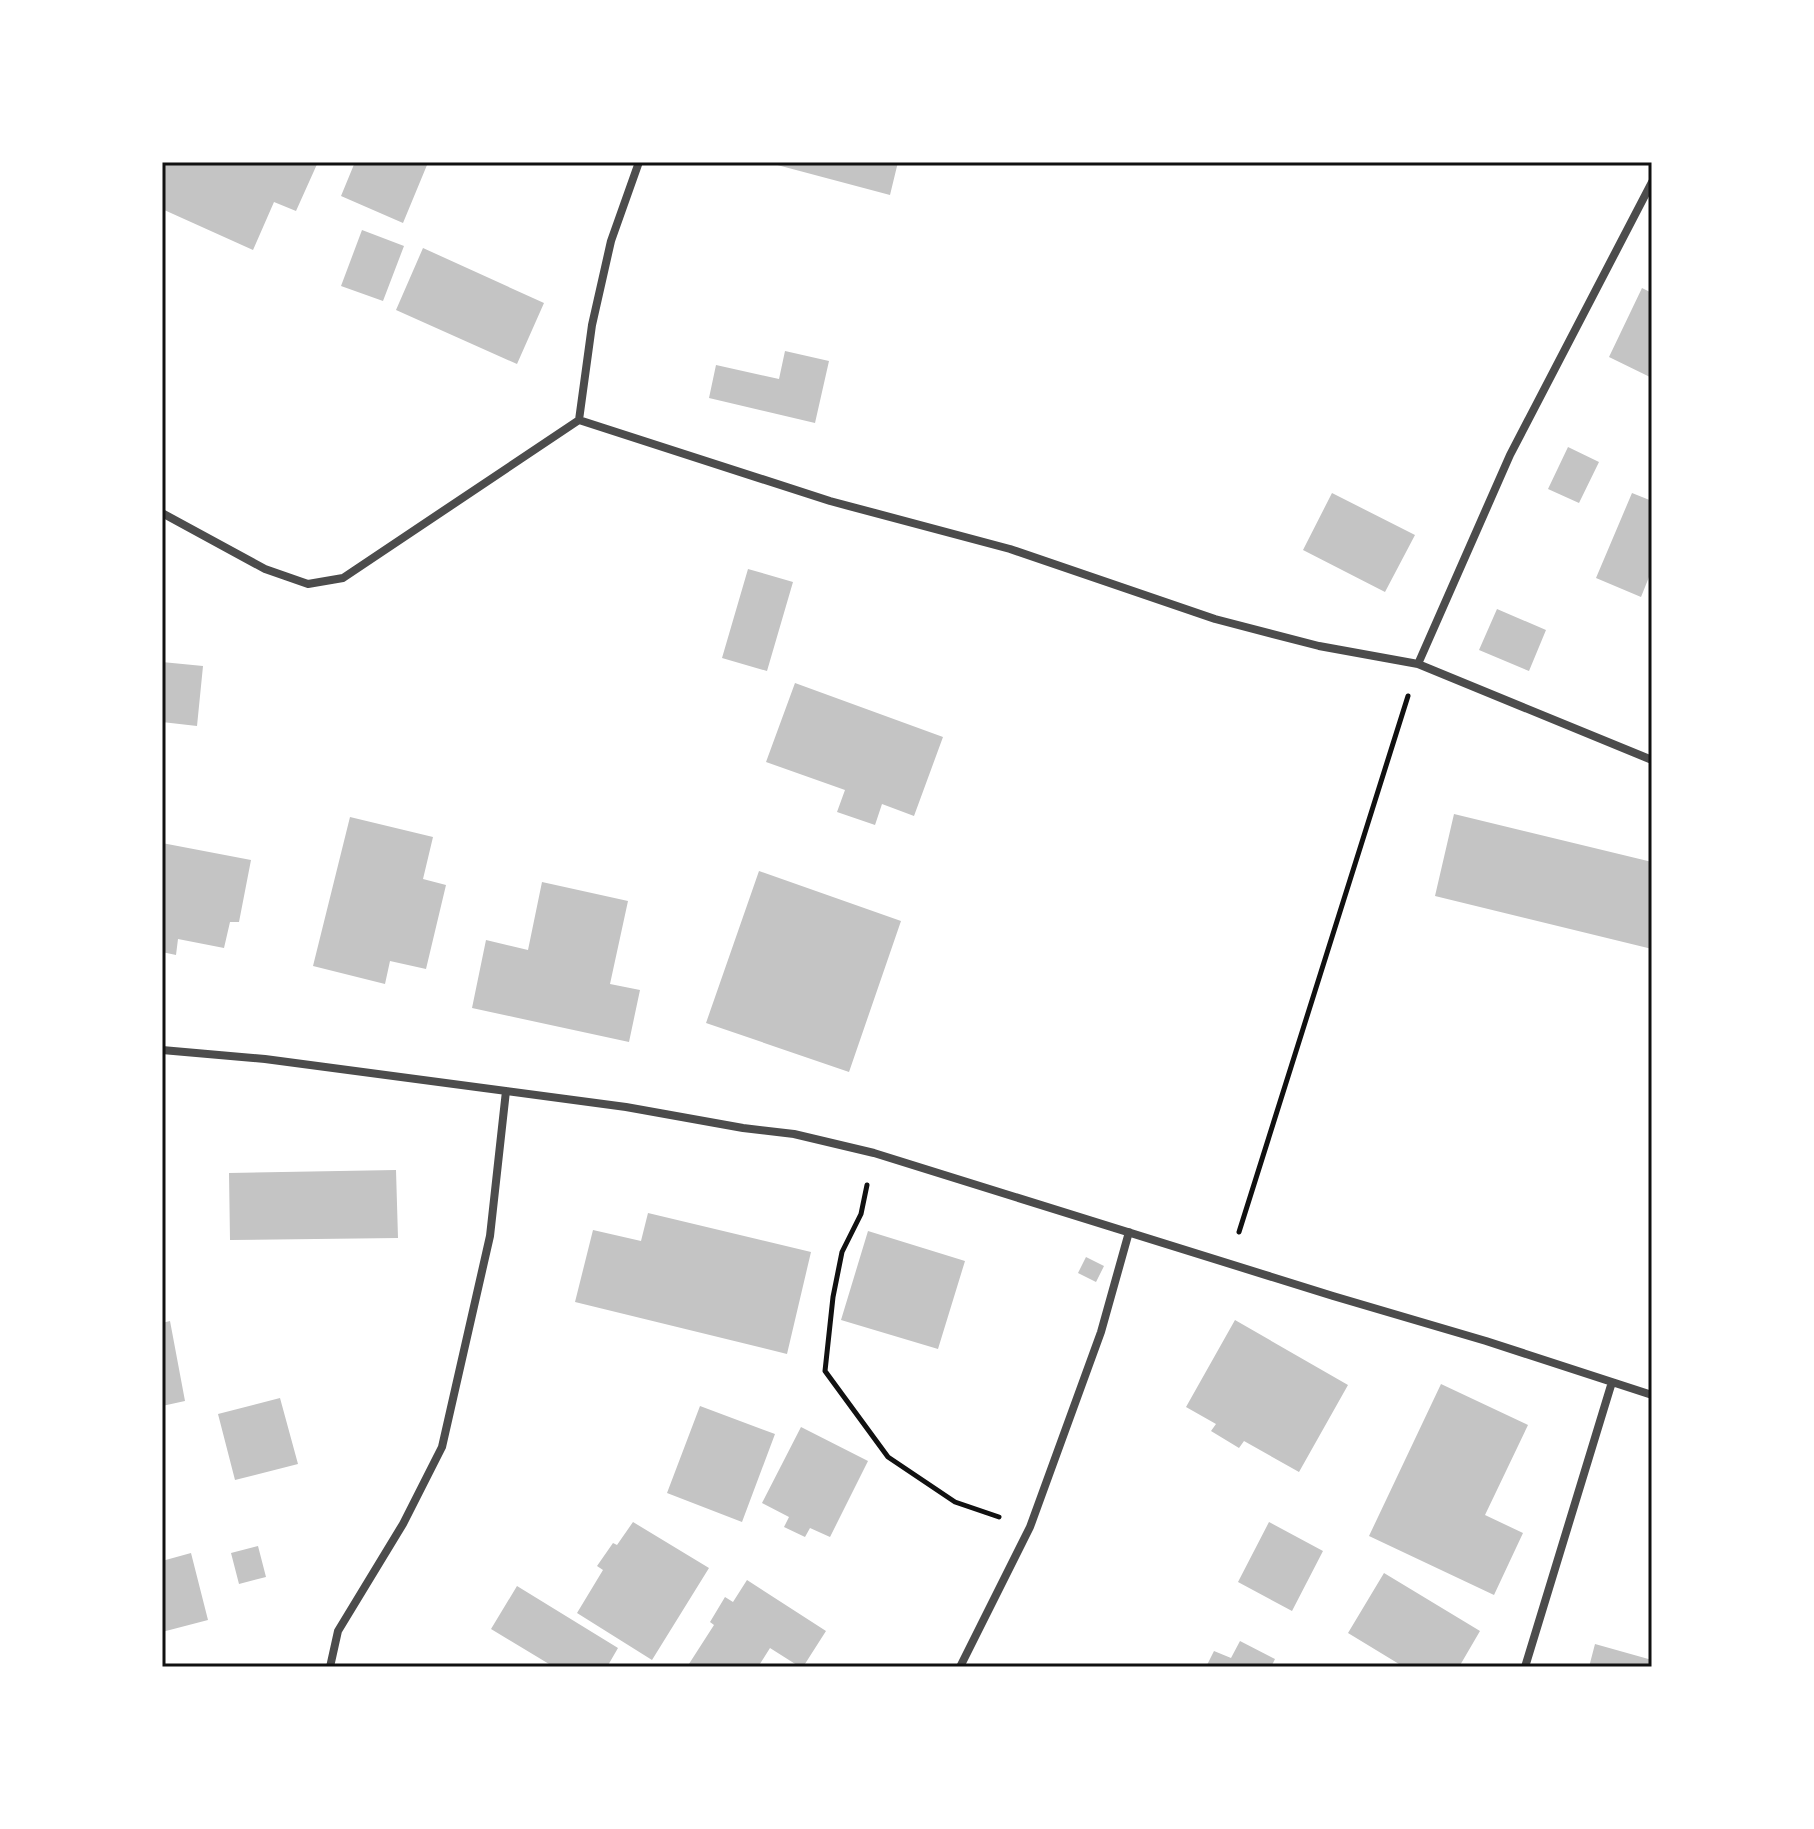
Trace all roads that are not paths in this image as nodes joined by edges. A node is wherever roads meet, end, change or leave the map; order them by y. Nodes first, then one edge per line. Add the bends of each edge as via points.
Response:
1 (639, 162) edge
2 (1652, 182) edge
3 (579, 420) junction
4 (162, 513) edge
5 (1418, 664) junction
6 (1652, 760) edge
7 (162, 1050) edge
8 (506, 1091) junction
9 (1129, 1232) junction
10 (1612, 1382) junction
11 (1652, 1395) edge
12 (330, 1667) edge
13 (960, 1667) edge
14 (1525, 1667) edge

1 - 3 street via 611,241
2 - 5 street via 1510,455
3 - 4 street via 343,578 308,584 265,569
3 - 5 street via 830,501 1010,549 1215,619
5 - 6 street
7 - 8 street
8 - 9 street via 794,1134 874,1153
8 - 12 street via 490,1236 442,1447 338,1631
9 - 10 street
9 - 13 street via 1101,1332 1030,1527
10 - 11 street
10 - 14 street

